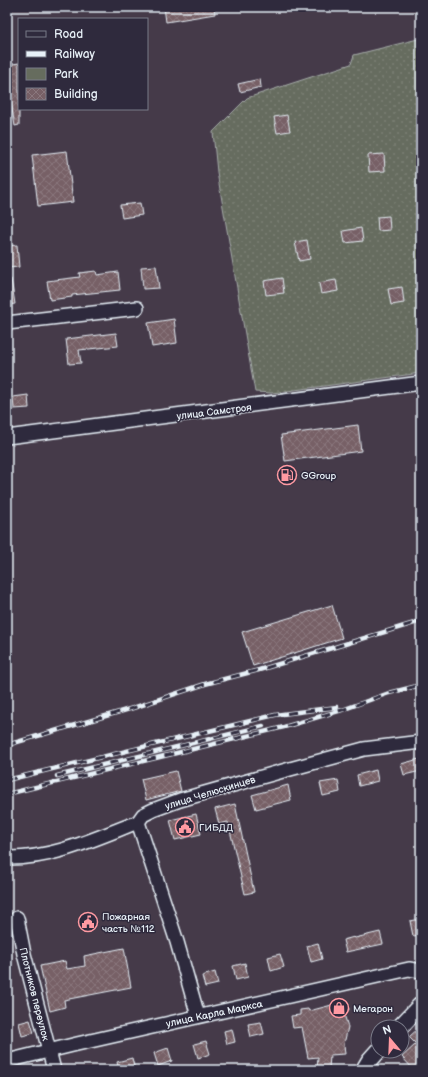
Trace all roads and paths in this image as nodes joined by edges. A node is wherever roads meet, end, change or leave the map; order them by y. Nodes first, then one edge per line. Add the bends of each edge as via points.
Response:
1 (138, 308) dead end
2 (7, 323) edge
3 (421, 383) edge
4 (7, 438) edge
5 (421, 742) edge
6 (138, 822) junction
7 (7, 858) edge
8 (17, 918) dead end
9 (421, 971) edge
10 (421, 1005) edge
11 (198, 1016) junction
12 (408, 1019) edge
13 (49, 1052) junction
14 (371, 1059) edge
15 (7, 1061) edge
16 (54, 1070) edge
17 (364, 1070) edge

1 - 2 street
3 - 4 street, улица Самстроя
5 - 6 street, улица Челюскинцев via 364,749 304,765 160,807 143,815
6 - 7 street, улица Челюскинцев via 66,849 22,858
6 - 11 street
8 - 13 street, Плотников переулок
9 - 11 street, улица Карла Маркса via 409,969
10 - 12 main road
11 - 13 street, улица Карла Маркса
13 - 15 street, улица Карла Маркса
13 - 16 street, Плотников переулок
14 - 17 main road

